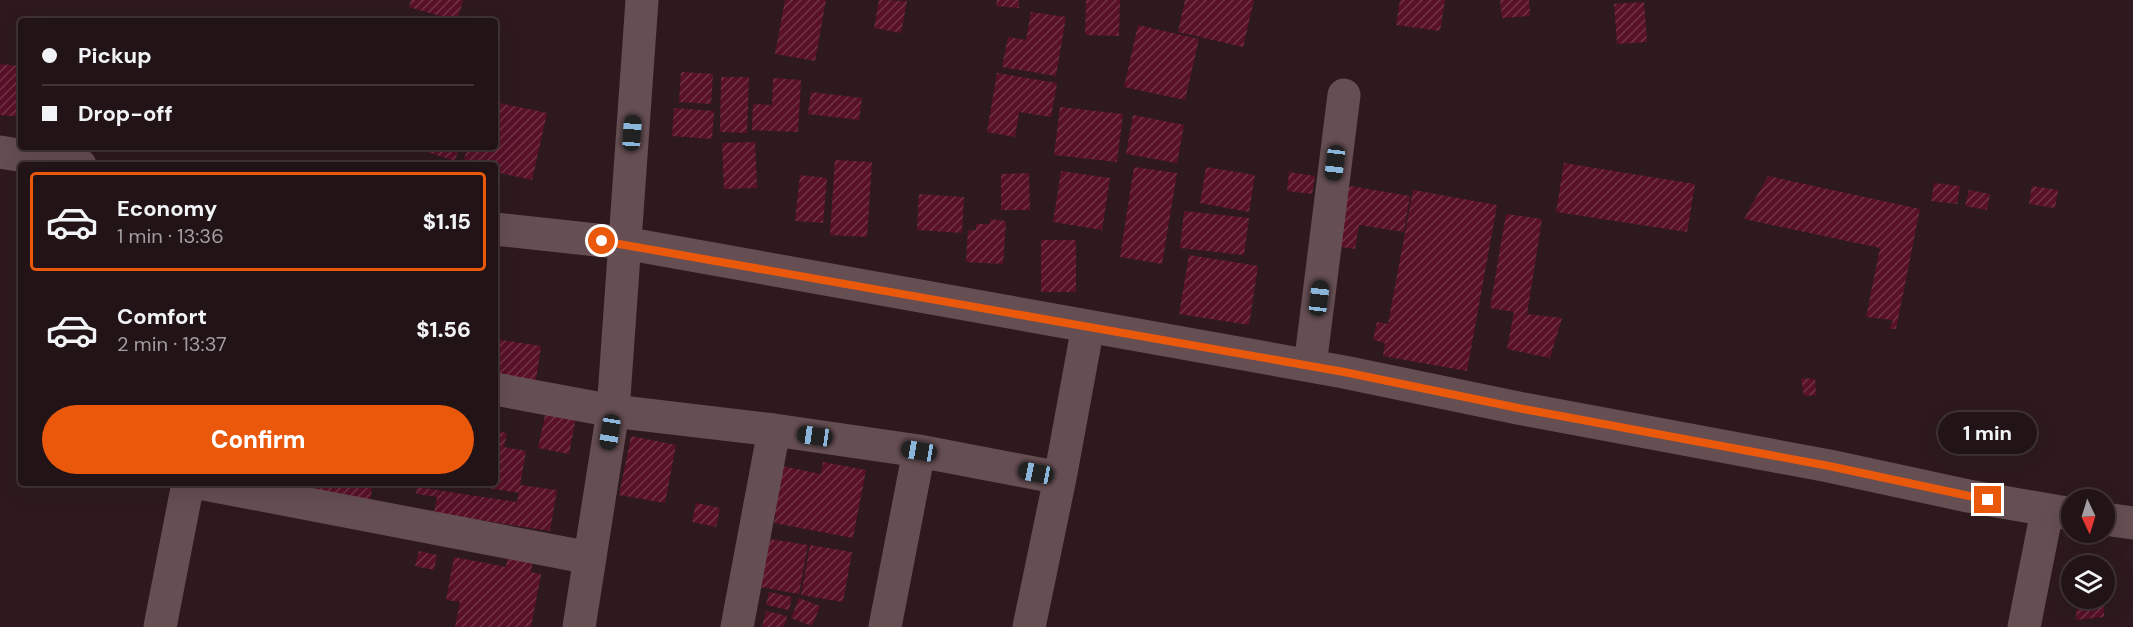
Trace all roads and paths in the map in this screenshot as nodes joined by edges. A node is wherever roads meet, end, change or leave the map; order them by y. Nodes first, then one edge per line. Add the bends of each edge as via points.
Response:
1 (642, 0) edge
2 (1344, 95) dead end
3 (0, 152) edge
4 (62, 162) edge
5 (498, 229) edge
6 (624, 243) junction
7 (1088, 326) junction
8 (1310, 366) junction
9 (498, 390) edge
10 (613, 411) junction
11 (774, 430) junction
12 (919, 451) junction
13 (1059, 478) junction
14 (187, 486) edge
15 (215, 486) edge
16 (2059, 512) edge
17 (2115, 521) edge
18 (2133, 523) edge
19 (590, 558) junction
20 (160, 627) edge
21 (579, 627) edge
22 (737, 627) edge
23 (885, 627) edge
24 (1029, 627) edge
25 (2024, 627) edge

1 - 6 street
2 - 8 street
3 - 4 street
5 - 6 street
6 - 7 street
6 - 10 street
7 - 8 street
7 - 13 street
8 - 16 street
9 - 10 street
10 - 11 street
10 - 19 street
11 - 12 street
11 - 22 street
12 - 13 street
12 - 23 street
13 - 24 street
14 - 20 street
15 - 19 street
16 - 25 street
17 - 18 street
19 - 21 street

